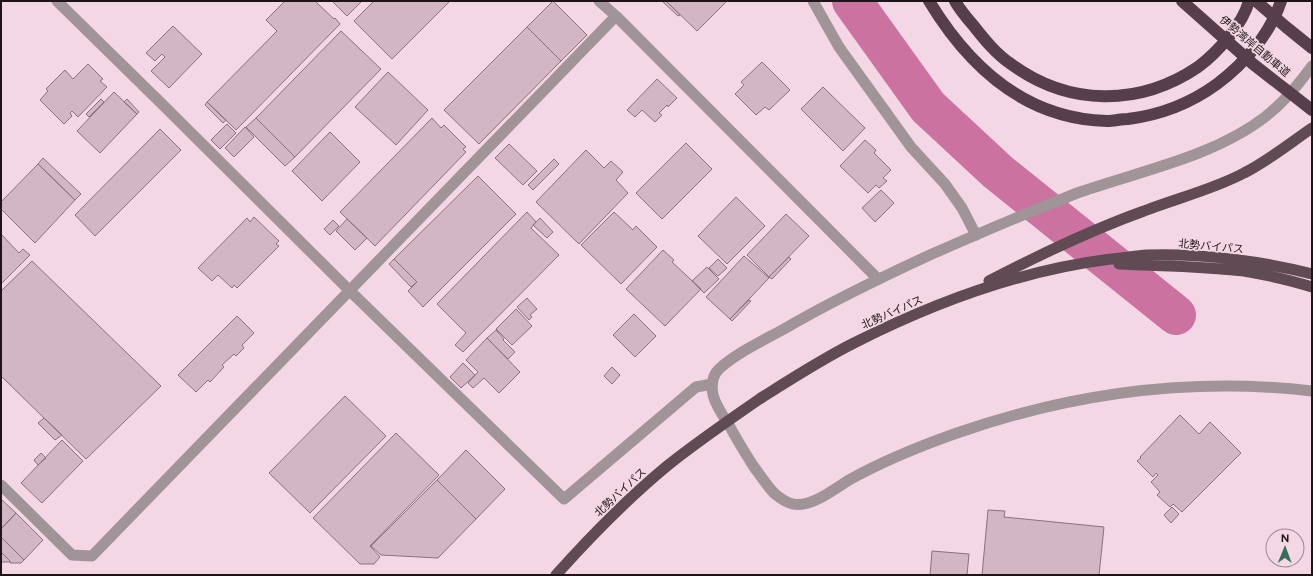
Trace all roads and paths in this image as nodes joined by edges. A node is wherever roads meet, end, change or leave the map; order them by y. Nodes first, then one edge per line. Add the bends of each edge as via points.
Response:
1 (57, 1) edge
2 (599, 1) edge
3 (813, 1) edge
4 (929, 1) edge
5 (954, 1) edge
6 (1182, 1) edge
7 (1249, 1) edge
8 (1256, 1) edge
9 (1281, 1) edge
10 (616, 16) junction
11 (1312, 48) edge
12 (1312, 66) edge
13 (1312, 110) edge
14 (1312, 128) edge
15 (976, 235) junction
16 (1080, 263) junction
17 (1312, 274) edge
18 (878, 279) junction
19 (1312, 287) edge
20 (350, 291) junction
21 (961, 296) junction
22 (712, 384) junction
23 (1312, 391) edge
24 (1, 485) edge
25 (556, 575) edge

1 - 20 street
2 - 10 street
3 - 15 street via 839,47 911,147 945,184 962,208
4 - 9 highway via 956,41 976,64 1001,85 1051,112 1108,121 1143,117 1173,108 1202,95 1228,76 1251,53 1267,31
5 - 7 highway via 984,40 1010,64 1066,92 1097,96 1126,96 1155,89 1184,76 1209,59 1234,31
6 - 13 highway, 伊勢湾岸自動車道, bridge via 1253,64
8 - 11 highway, bridge
10 - 18 street
10 - 20 street
12 - 15 street via 1302,80 1266,116 1219,144 1076,194
14 - 21 highway via 1245,173 1096,229
15 - 18 street
16 - 17 highway, 北勢バイパス via 1147,255 1196,256
16 - 19 highway via 1164,265 1244,272
16 - 21 highway, 北勢バイパス via 1025,275
18 - 22 street via 812,312 728,362 715,373
20 - 22 street via 564,499 696,387
20 - 24 street via 92,556 72,555
21 - 25 highway, 北勢バイパス, bridge via 854,343 805,370 713,431 622,507
22 - 23 street via 713,396 719,409 766,484 777,496 791,504 802,505 817,500 868,469 905,453 987,422 1044,408 1137,390 1184,387 1230,386

